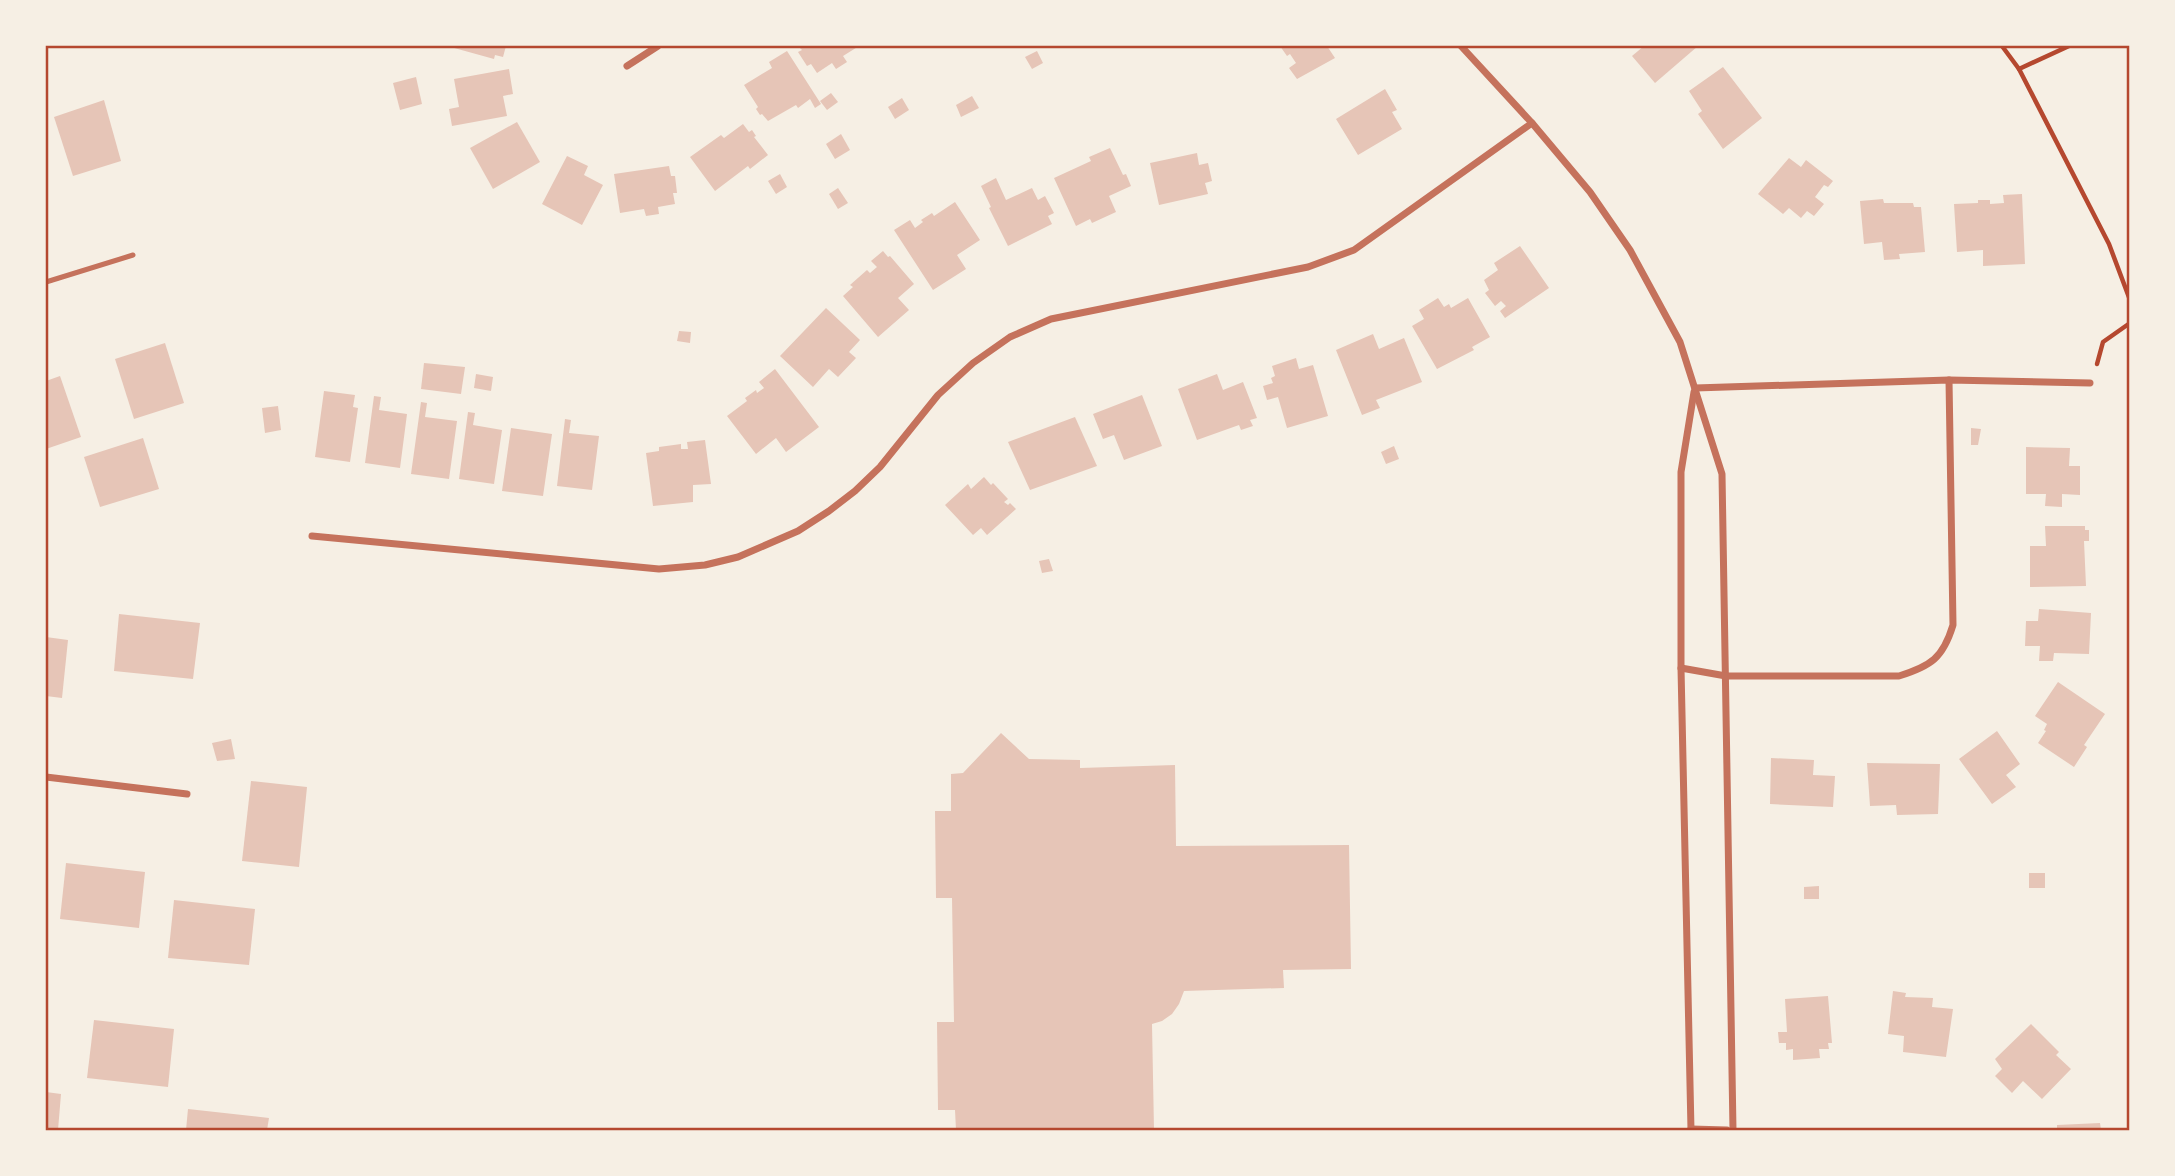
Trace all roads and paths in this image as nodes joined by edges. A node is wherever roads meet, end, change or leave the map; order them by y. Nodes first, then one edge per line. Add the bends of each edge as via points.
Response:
1 (658, 46) edge
2 (1461, 46) edge
3 (2002, 46) edge
4 (2069, 46) edge
5 (627, 66) dead end
6 (2019, 69) junction
7 (1532, 123) junction
8 (133, 255) dead end
9 (46, 282) edge
10 (2130, 300) edge
11 (2130, 323) edge
12 (1949, 380) junction
13 (2090, 383) joint
14 (1695, 388) junction
15 (312, 537) dead end
16 (1681, 668) junction
17 (1726, 676) junction
18 (46, 778) edge
19 (187, 794) dead end
20 (1690, 1130) edge
21 (1727, 1130) edge
22 (1733, 1130) edge

1 - 5 street
2 - 7 street
3 - 6 path
4 - 6 path
6 - 10 path via 2109,244
7 - 14 street via 1590,192 1630,250 1680,342
7 - 15 street via 1354,250 1308,267 1051,319 1010,337 938,395 855,491 798,531 738,557 659,569
8 - 9 lane
11 - 13 path via 2104,342
12 - 13 street
12 - 14 street
12 - 17 street via 1953,625 1939,656 1923,668 1899,676
14 - 16 street via 1681,472
14 - 17 street via 1722,474
16 - 17 street
16 - 20 street
17 - 22 street
18 - 19 street
20 - 21 street

